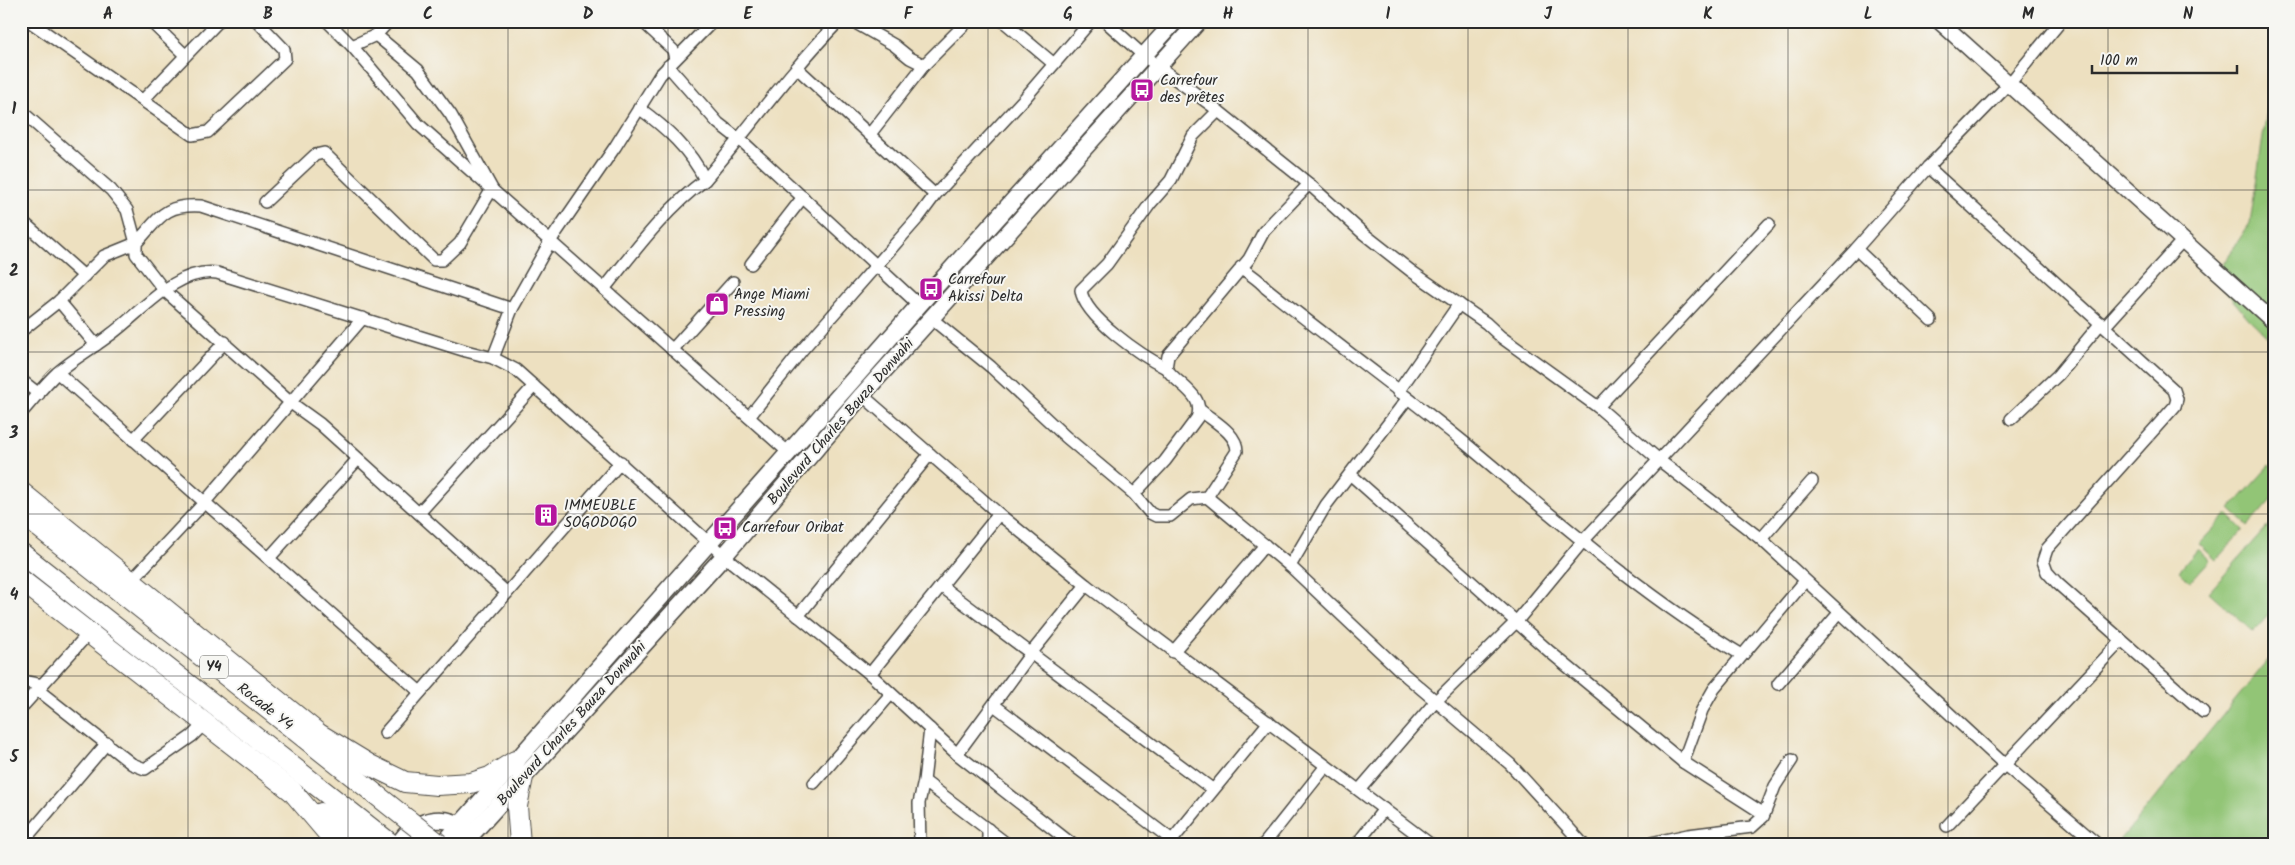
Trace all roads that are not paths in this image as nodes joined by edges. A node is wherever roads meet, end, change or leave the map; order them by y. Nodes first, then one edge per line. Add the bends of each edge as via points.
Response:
1 (29, 21) edge
2 (150, 21) edge
3 (219, 21) edge
4 (257, 21) edge
5 (327, 21) edge
6 (389, 21) edge
7 (642, 21) edge
8 (713, 21) edge
9 (838, 21) edge
10 (852, 21) edge
11 (968, 21) edge
12 (1003, 21) edge
13 (1091, 21) edge
14 (1105, 21) edge
15 (1175, 21) edge
16 (1199, 21) edge
17 (1939, 21) edge
18 (2058, 23) edge
19 (376, 35) junction
20 (352, 46) junction
21 (185, 55) junction
22 (1144, 56) junction
23 (671, 63) junction
24 (1054, 64) junction
25 (924, 65) junction
26 (1158, 66) junction
27 (797, 68) junction
28 (2010, 83) junction
29 (143, 100) junction
30 (639, 108) junction
31 (21, 111) edge
32 (1218, 111) junction
33 (870, 134) junction
34 (739, 139) junction
35 (1928, 167) junction
36 (706, 180) junction
37 (1309, 184) junction
38 (492, 189) junction
39 (935, 195) junction
40 (803, 197) junction
41 (265, 202) dead end
42 (21, 220) edge
43 (1769, 224) dead end
44 (551, 240) junction
45 (2183, 240) junction
46 (136, 243) junction
47 (1856, 249) junction
48 (751, 264) dead end
49 (877, 265) junction
50 (1241, 267) junction
51 (84, 276) junction
52 (733, 282) dead end
53 (164, 290) junction
54 (604, 290) junction
55 (59, 301) junction
56 (1459, 304) junction
57 (919, 305) junction
58 (512, 309) junction
59 (363, 318) junction
60 (932, 319) junction
61 (1931, 320) dead end
62 (2274, 322) edge
63 (2103, 325) junction
64 (21, 331) edge
65 (225, 342) junction
66 (96, 345) junction
67 (672, 350) junction
68 (494, 358) junction
69 (1166, 368) junction
70 (58, 372) junction
71 (21, 380) edge
72 (534, 386) junction
73 (39, 394) junction
74 (862, 395) junction
75 (1403, 396) junction
76 (291, 403) junction
77 (1598, 407) junction
78 (1200, 410) junction
79 (21, 413) edge
80 (749, 417) junction
81 (2011, 419) dead end
82 (133, 440) junction
83 (789, 453) junction
84 (930, 454) junction
85 (358, 459) junction
86 (1659, 460) junction
87 (621, 462) junction
88 (1350, 474) junction
89 (1812, 481) dead end
90 (21, 492) edge
91 (1134, 494) junction
92 (1207, 498) junction
93 (204, 503) junction
94 (21, 513) edge
95 (419, 513) junction
96 (999, 514) junction
97 (1761, 539) junction
98 (1583, 541) junction
99 (711, 542) junction
100 (1265, 545) junction
101 (21, 553) edge
102 (724, 556) junction
103 (269, 558) junction
104 (1290, 566) junction
105 (21, 580) edge
106 (132, 580) junction
107 (1805, 581) junction
108 (1086, 585) junction
109 (941, 586) junction
110 (506, 593) junction
111 (1840, 613) junction
112 (798, 616) junction
113 (1517, 621) junction
114 (88, 634) junction
115 (2121, 641) junction
116 (1032, 652) junction
117 (1173, 652) junction
118 (1742, 655) junction
119 (870, 674) junction
120 (21, 681) edge
121 (1778, 684) dead end
122 (40, 687) junction
123 (420, 692) junction
124 (891, 694) junction
125 (1436, 700) junction
126 (994, 705) junction
127 (21, 708) edge
128 (2203, 712) dead end
129 (1269, 722) junction
130 (204, 724) junction
131 (930, 729) junction
132 (386, 733) dead end
133 (319, 734) junction
134 (107, 743) junction
135 (957, 754) junction
136 (1792, 760) dead end
137 (1683, 762) junction
138 (2005, 765) junction
139 (1326, 766) junction
140 (519, 769) junction
141 (924, 781) junction
142 (814, 783) dead end
143 (1212, 789) junction
144 (1360, 789) junction
145 (292, 791) junction
146 (1384, 809) junction
147 (1764, 814) junction
148 (416, 821) junction
149 (1947, 826) dead end
150 (988, 830) junction
151 (468, 837) edge
152 (1171, 842) edge
153 (390, 843) edge
154 (21, 844) edge
155 (337, 844) edge
156 (364, 844) edge
157 (399, 844) edge
158 (439, 844) edge
159 (443, 844) edge
160 (520, 844) edge
161 (920, 844) edge
162 (988, 844) edge
163 (1007, 844) edge
164 (1072, 844) edge
165 (1264, 844) edge
166 (1357, 844) edge
167 (1430, 844) edge
168 (1583, 844) edge
169 (1646, 844) edge
170 (2097, 844) edge

1 - 29 street
2 - 21 street
3 - 21 street
4 - 29 street via 284,49 285,59 208,132 192,135
5 - 20 street
6 - 19 street
7 - 23 street via 673,50
8 - 23 street
9 - 27 street
10 - 25 street
11 - 25 street
12 - 24 street
13 - 24 street
14 - 22 street
15 - 22 main road, Boulevard Charles Bauza Donwahi
16 - 26 main road, Boulevard Charles Bauza Donwahi
17 - 28 street
18 - 28 street
19 - 20 street
19 - 38 street via 418,70 451,115
20 - 38 street via 418,124
21 - 29 street
22 - 26 street
22 - 57 main road, Boulevard Charles Bauza Donwahi
23 - 30 street via 660,74
23 - 34 street via 718,123
24 - 39 street
25 - 33 street
26 - 32 street
26 - 60 main road, Boulevard Charles Bauza Donwahi
27 - 33 street
27 - 34 street
28 - 35 street
28 - 45 street
30 - 36 street via 664,127 696,160
30 - 44 street
31 - 46 street via 111,190 127,210
32 - 37 street
32 - 69 street via 1193,136 1171,180 1107,264 1081,290 1082,300 1110,329 1148,359
33 - 39 street
34 - 36 street
34 - 40 street
35 - 47 street
35 - 63 street
36 - 54 street via 667,216
37 - 50 street via 1264,231
37 - 56 street via 1364,234
38 - 41 street via 460,243 442,260 434,260 324,153 315,155
38 - 44 street
39 - 49 street
40 - 48 street
40 - 49 street
42 - 51 street
43 - 77 street
44 - 54 street
44 - 58 street
45 - 62 street
45 - 63 street
46 - 51 street via 104,256
46 - 53 street via 136,254
46 - 58 street via 170,209 184,205 201,206
47 - 61 street
47 - 86 street
49 - 57 street
49 - 80 street via 802,350
50 - 69 street via 1173,350
50 - 75 street
51 - 55 street
52 - 67 street
53 - 59 street via 189,277 217,273
53 - 65 street
53 - 66 street
54 - 67 street
55 - 64 street
55 - 66 street
56 - 75 street
56 - 77 street
57 - 83 main road, Boulevard Charles Bauza Donwahi
58 - 68 street
59 - 68 street
59 - 76 street
60 - 74 main road, Boulevard Charles Bauza Donwahi
60 - 91 street
63 - 81 street via 2058,375
63 - 115 street via 2174,390 2177,399 2175,406 2047,549 2043,562 2057,583
65 - 76 street
65 - 82 street
66 - 70 street
67 - 80 street
68 - 72 street via 516,370
69 - 78 street via 1195,397
70 - 73 street
70 - 82 street
71 - 73 street
72 - 87 street
72 - 95 street
73 - 79 street
74 - 84 street
74 - 102 main road, Boulevard Charles Bauza Donwahi
75 - 88 street
75 - 98 street
76 - 85 street
76 - 93 street
77 - 86 street
78 - 91 street via 1165,461
78 - 92 street via 1231,435 1237,444 1237,451
80 - 83 street
82 - 93 street
83 - 99 main road, Boulevard Charles Bauza Donwahi
84 - 96 street
84 - 112 street
85 - 95 street
85 - 103 street
86 - 97 street
86 - 98 street
87 - 99 street
87 - 110 street
88 - 104 street via 1326,505
88 - 113 street
89 - 97 street
90 - 106 highway
91 - 92 street via 1150,513 1161,516 1170,516 1191,499
92 - 100 street
93 - 103 street
93 - 106 street
94 - 148 highway, Rocade Y4 / Y4
95 - 110 street
96 - 108 street
96 - 109 street
97 - 107 street
98 - 113 street
98 - 118 street via 1694,626
99 - 102 street
99 - 140 main road, Boulevard Charles Bauza Donwahi
100 - 104 street
100 - 117 street
101 - 153 highway, Rocade Y4 / Y4
102 - 112 street
102 - 140 main road, Boulevard Charles Bauza Donwahi
103 - 123 street
104 - 125 street
105 - 114 highway
106 - 133 highway
107 - 111 street
107 - 118 street
108 - 116 street
108 - 117 street
109 - 116 street
109 - 119 street
110 - 123 street
111 - 121 street
111 - 138 street
112 - 119 street
113 - 125 street
113 - 137 street
114 - 122 street
114 - 130 highway
115 - 128 street
115 - 138 street
116 - 126 street
116 - 143 street
117 - 129 street
118 - 137 street via 1714,689 1702,710
119 - 124 street
120 - 122 street
122 - 127 street
122 - 134 street
123 - 132 street
124 - 131 street
124 - 142 street
125 - 144 street
125 - 168 street via 1510,764
126 - 135 street
126 - 152 street
129 - 139 street
129 - 143 street
130 - 134 street via 144,769 132,764
130 - 145 highway
131 - 135 street
131 - 141 street
133 - 140 highway via 405,782 437,785 471,782
133 - 148 highway
134 - 154 street
135 - 164 street
136 - 147 street via 1775,786
137 - 147 street
138 - 149 street
138 - 170 street
139 - 144 street
139 - 165 street
140 - 151 main road, Boulevard Charles Bauza Donwahi
140 - 160 highway
141 - 150 street
141 - 161 street via 919,803
143 - 152 street
144 - 146 street
145 - 155 highway
145 - 156 highway
146 - 166 street
146 - 167 street
147 - 169 street via 1752,827
148 - 151 main road via 448,820
148 - 157 main road
148 - 158 highway, Rocade Y4 / Y4, bridge
150 - 162 street
150 - 163 street
151 - 159 main road, Boulevard Charles Bauza Donwahi

